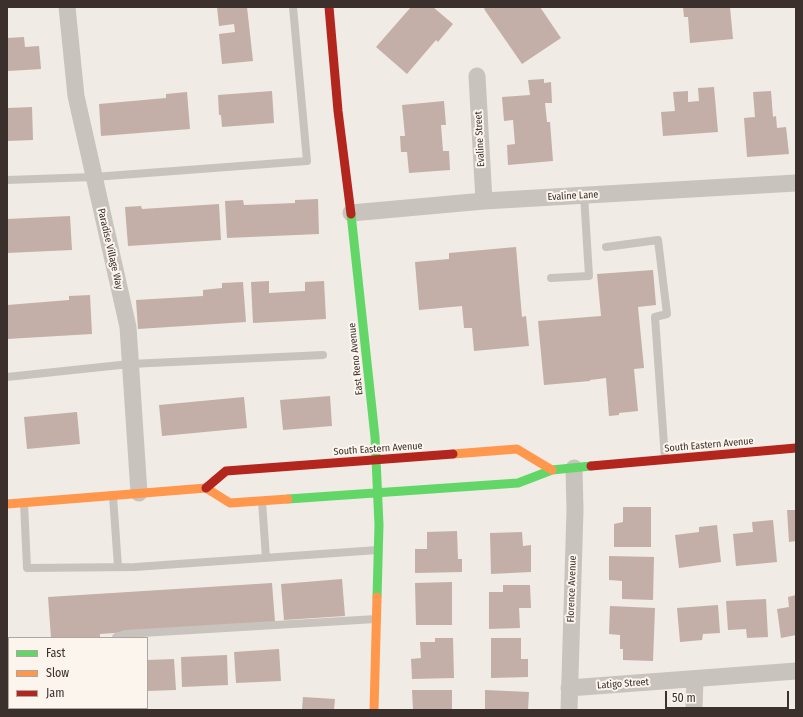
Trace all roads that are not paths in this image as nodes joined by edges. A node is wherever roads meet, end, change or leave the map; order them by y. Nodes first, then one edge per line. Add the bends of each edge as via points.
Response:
1 (67, 7) edge
2 (293, 7) edge
3 (329, 7) edge
4 (477, 76) dead end
5 (94, 177) junction
6 (7, 180) edge
7 (796, 183) edge
8 (584, 195) junction
9 (484, 201) junction
10 (351, 213) junction
11 (606, 247) dead end
12 (551, 278) dead end
13 (323, 355) dead end
14 (130, 364) junction
15 (7, 377) edge
16 (796, 448) edge
17 (377, 460) junction
18 (665, 460) junction
19 (574, 468) junction
20 (552, 470) junction
21 (206, 488) junction
22 (378, 492) junction
23 (139, 493) junction
24 (112, 495) junction
25 (262, 501) junction
26 (24, 502) junction
27 (7, 504) edge
28 (379, 550) junction
29 (266, 558) junction
30 (118, 567) junction
31 (377, 619) junction
32 (116, 637) edge
33 (796, 671) edge
34 (695, 679) junction
35 (569, 688) junction
36 (374, 710) edge
37 (569, 710) edge
38 (694, 710) edge

1 - 5 street, Paradise Village Way via 76,96
2 - 5 lane via 307,161
3 - 10 main road, East Reno Avenue via 338,111
4 - 9 street, Evaline Street
5 - 6 lane
5 - 14 street, Paradise Village Way via 128,327
7 - 8 street, Evaline Lane
8 - 9 street, Evaline Lane
8 - 12 lane via 589,276
9 - 10 street, Evaline Lane
10 - 17 main road, East Reno Avenue
11 - 18 lane via 658,240 667,314 655,318
13 - 14 lane
14 - 15 lane
14 - 23 street, Paradise Village Way
16 - 18 main road, South Eastern Avenue
17 - 20 main road, South Eastern Avenue via 517,449
17 - 21 main road, South Eastern Avenue via 226,471
17 - 22 main road, East Reno Avenue
18 - 19 main road, South Eastern Avenue
19 - 20 main road, South Eastern Avenue
19 - 35 street, Florence Avenue
20 - 22 main road, South Eastern Avenue via 518,483
21 - 23 main road
21 - 25 main road, South Eastern Avenue via 230,503
22 - 25 main road, South Eastern Avenue
22 - 28 main road, East Reno Avenue
23 - 24 main road
24 - 26 main road
24 - 30 lane
25 - 29 lane
26 - 27 main road
26 - 30 lane via 28,568
28 - 29 lane
28 - 31 main road, East Reno Avenue
29 - 30 lane
31 - 32 lane via 125,634
31 - 36 main road, East Reno Avenue
33 - 34 street, Latigo Street
34 - 35 street, Latigo Street
34 - 38 street
35 - 37 street, Florence Avenue

